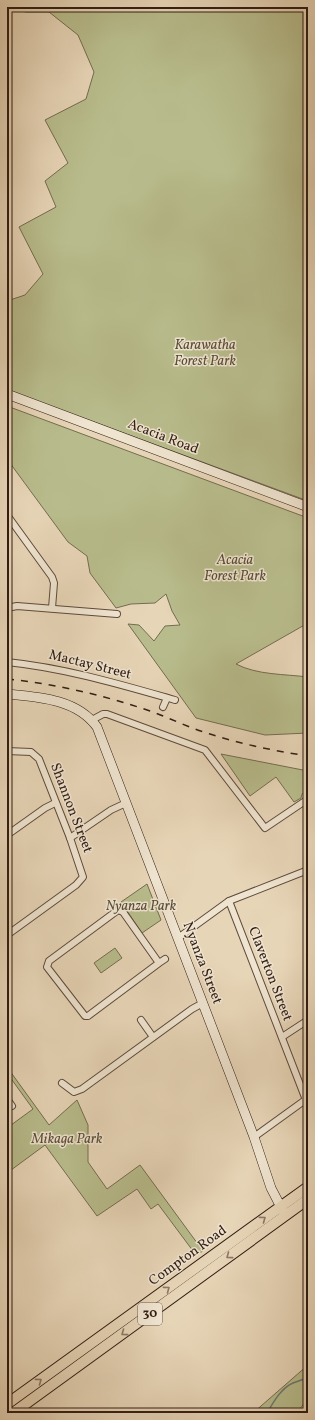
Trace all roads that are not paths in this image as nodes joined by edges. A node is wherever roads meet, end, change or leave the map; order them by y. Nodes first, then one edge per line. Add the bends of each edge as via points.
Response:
1 (7, 394) edge
2 (308, 507) edge
3 (7, 515) edge
4 (9, 523) edge
5 (7, 608) edge
6 (52, 608) junction
7 (117, 614) dead end
8 (7, 662) edge
9 (7, 694) edge
10 (166, 698) junction
11 (175, 700) dead end
12 (163, 707) dead end
13 (92, 720) junction
14 (7, 751) edge
15 (308, 799) edge
16 (55, 803) junction
17 (126, 803) junction
18 (7, 835) edge
19 (70, 838) junction
20 (308, 870) edge
21 (229, 901) junction
22 (7, 935) edge
23 (178, 938) junction
24 (165, 959) dead end
25 (160, 963) junction
26 (203, 1003) junction
27 (141, 1020) dead end
28 (308, 1020) edge
29 (153, 1037) junction
30 (282, 1037) junction
31 (62, 1083) dead end
32 (7, 1099) edge
33 (307, 1099) edge
34 (12, 1106) dead end
35 (254, 1137) junction
36 (308, 1187) edge
37 (308, 1199) edge
38 (283, 1211) junction
39 (7, 1404) edge
40 (7, 1409) edge
41 (308, 1410) edge
42 (11, 1413) edge
43 (305, 1413) edge

1 - 2 street, Acacia Road
3 - 4 street
4 - 6 street via 52,576
5 - 6 street
6 - 7 street
8 - 10 street, Mactay Street via 45,666 92,676
9 - 13 street via 72,706
10 - 11 street, Mactay Street
10 - 12 street
13 - 15 street via 107,714 205,750 265,828
13 - 17 street, Nyanza Street
14 - 16 street, Shannon Street via 36,754
16 - 18 street
16 - 19 street, Shannon Street
17 - 19 street via 111,810
17 - 23 street, Nyanza Street
19 - 22 street, Shannon Street via 83,877 76,885
20 - 21 street
21 - 23 street
21 - 30 street, Claverton Street
23 - 26 street, Nyanza Street
24 - 25 street
25 - 25 street via 85,1016 47,967 49,961 118,910
26 - 29 street
26 - 35 street, Nyanza Street
27 - 29 street
28 - 30 street
29 - 31 street via 82,1089 74,1092
30 - 33 street, Claverton Street
32 - 34 street
33 - 35 street
35 - 38 street, Nyanza Street via 271,1188
36 - 38 main road, Compton Road / 30
37 - 38 main road, Compton Road / 30
39 -> 38 main road, Compton Road / 30
38 -> 42 main road, Compton Road / 30
40 - 42 street
41 - 43 street

